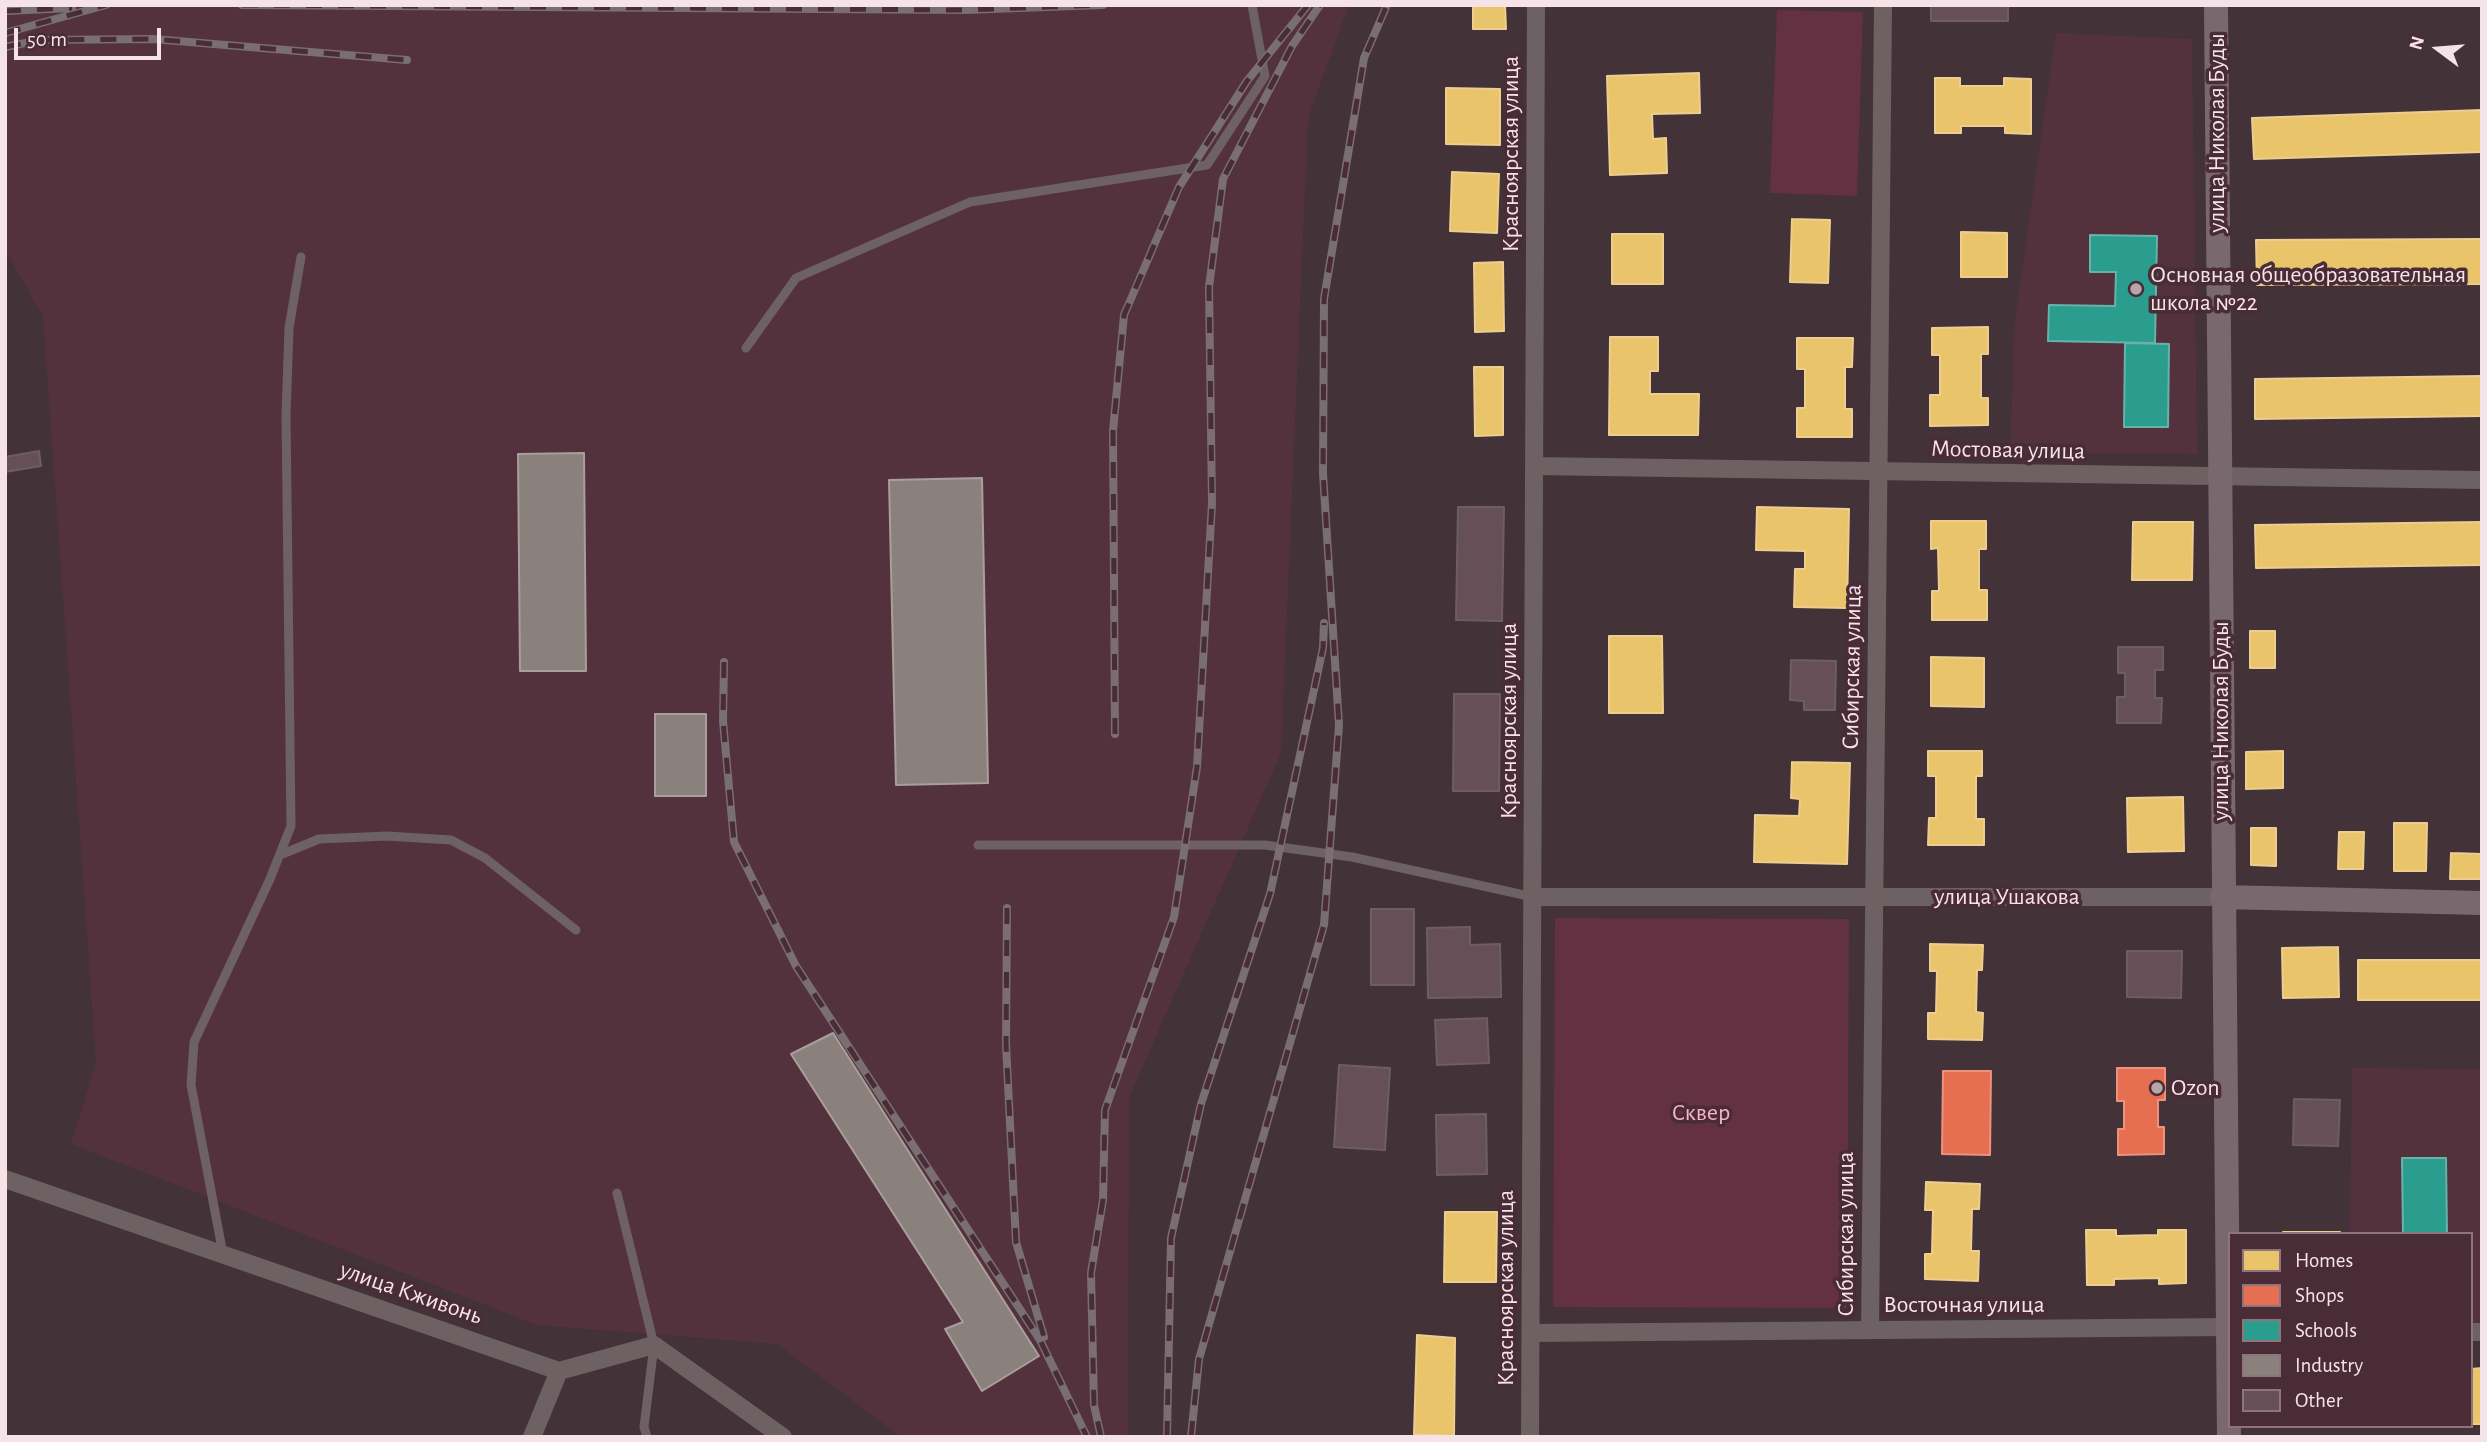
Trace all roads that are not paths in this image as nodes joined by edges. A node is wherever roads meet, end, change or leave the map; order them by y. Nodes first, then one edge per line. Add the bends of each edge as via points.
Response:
1 (1252, 5) edge
2 (1536, 5) edge
3 (1882, 5) edge
4 (2216, 5) edge
5 (301, 257) dead end
6 (746, 348) dead end
7 (1534, 466) junction
8 (1879, 472) junction
9 (2220, 478) junction
10 (2482, 480) edge
11 (978, 845) dead end
12 (279, 855) junction
13 (1533, 897) junction
14 (1874, 897) junction
15 (2222, 897) junction
16 (2482, 903) edge
17 (576, 930) dead end
18 (5, 1179) edge
19 (617, 1193) dead end
20 (223, 1254) junction
21 (2228, 1266) edge
22 (2228, 1327) edge
23 (1870, 1330) junction
24 (1531, 1333) junction
25 (654, 1345) junction
26 (559, 1370) junction
27 (532, 1437) edge
28 (647, 1437) edge
29 (783, 1437) edge
30 (1530, 1437) edge

1 - 6 lane via 1265,76 1207,165 970,202 796,278
2 - 7 street, Красноярская улица
3 - 8 street, Сибирская улица
4 - 9 street, улица Николая Буды
5 - 12 lane via 289,328 286,415 290,826
7 - 8 street, Мостовая улица
7 - 13 street, Красноярская улица
8 - 9 street, Мостовая улица
8 - 14 street, Сибирская улица
9 - 10 street, Мостовая улица
9 - 15 street, улица Николая Буды
11 - 13 lane via 1265,845 1352,857
12 - 17 lane via 318,839 387,836 451,840 485,858
12 - 20 lane via 194,1042 191,1085
13 - 14 street, улица Ушакова
13 - 24 street, Красноярская улица
14 - 15 street, улица Ушакова
14 - 23 street, Сибирская улица
15 - 16 street, улица Ушакова
15 - 21 street, улица Николая Буды
18 - 20 street, улица Кживонь
19 - 25 lane
20 - 26 street, улица Кживонь
22 - 23 street, Восточная улица
23 - 24 street, Восточная улица
24 - 30 street, Красноярская улица
25 - 26 street
25 - 28 lane via 644,1427
25 - 29 street
26 - 27 street

